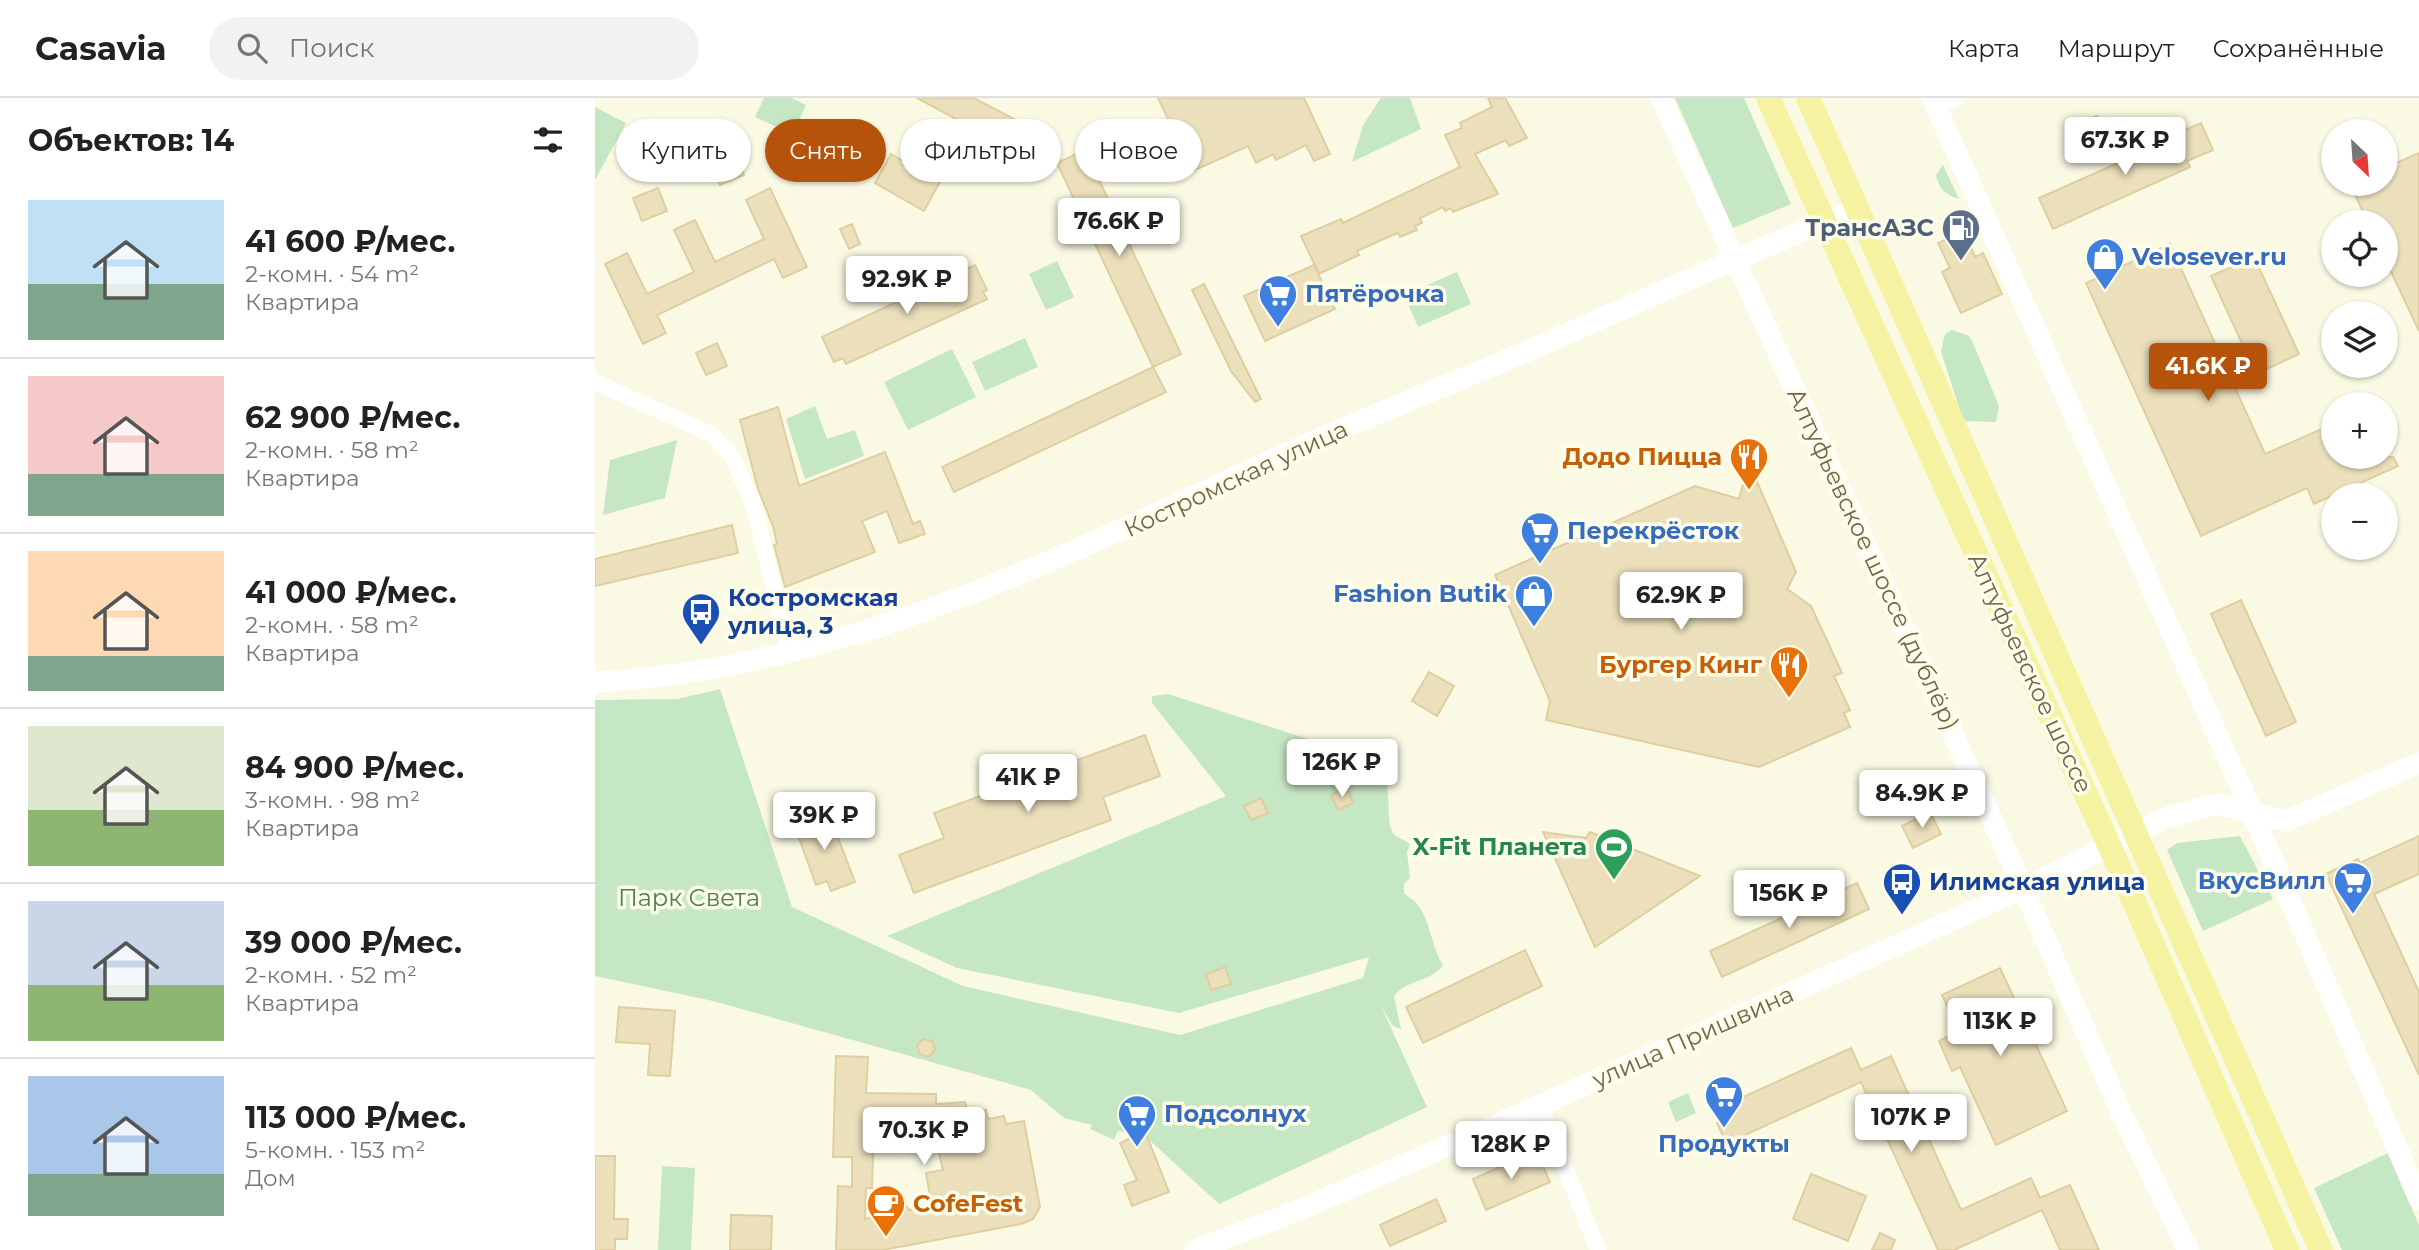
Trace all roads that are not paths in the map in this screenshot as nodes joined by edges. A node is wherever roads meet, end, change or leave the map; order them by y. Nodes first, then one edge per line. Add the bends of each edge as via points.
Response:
1 (1661, 98) edge
2 (1768, 98) edge
3 (1808, 98) edge
4 (1957, 98) edge
5 (1934, 102) edge
6 (1857, 210) junction
7 (1824, 222) junction
8 (1734, 258) junction
9 (595, 382) edge
10 (789, 651) junction
11 (595, 682) edge
12 (2419, 763) edge
13 (2252, 812) junction
14 (2286, 821) junction
15 (2137, 832) junction
16 (2110, 847) junction
17 (2268, 852) junction
18 (2022, 889) junction
19 (1540, 1105) junction
20 (2419, 1199) edge
21 (1195, 1250) edge
22 (1598, 1250) edge
23 (2188, 1250) edge
24 (2287, 1250) edge
25 (2321, 1250) edge

1 - 8 street, Алтуфьевское шоссе (дублёр)
2 - 7 main road, Алтуфьевское шоссе
3 - 6 main road, Алтуфьевское шоссе
4 - 5 street
5 - 13 street
6 - 7 street, Костромская улица
6 - 15 main road, Алтуфьевское шоссе
7 - 8 street, Костромская улица
7 - 16 main road, Алтуфьевское шоссе
8 - 10 street, Костромская улица via 1296,450 1081,550 918,615
8 - 18 street, Алтуфьевское шоссе (дублёр)
9 - 10 street via 711,434 733,458 754,506
10 - 11 street, Костромская улица via 659,678
12 - 14 street
13 - 14 street
13 - 15 street via 2218,804 2168,817
13 - 17 street
14 - 17 street via 2273,833
15 - 16 street
15 - 25 main road, Алтуфьевское шоссе
16 - 18 street, улица Пришвина
16 - 24 main road, Алтуфьевское шоссе
17 - 20 street
18 - 19 street, улица Пришвина
18 - 23 street, Алтуфьевское шоссе (дублёр)
19 - 21 street, улица Пришвина via 1309,1207
19 - 22 street

